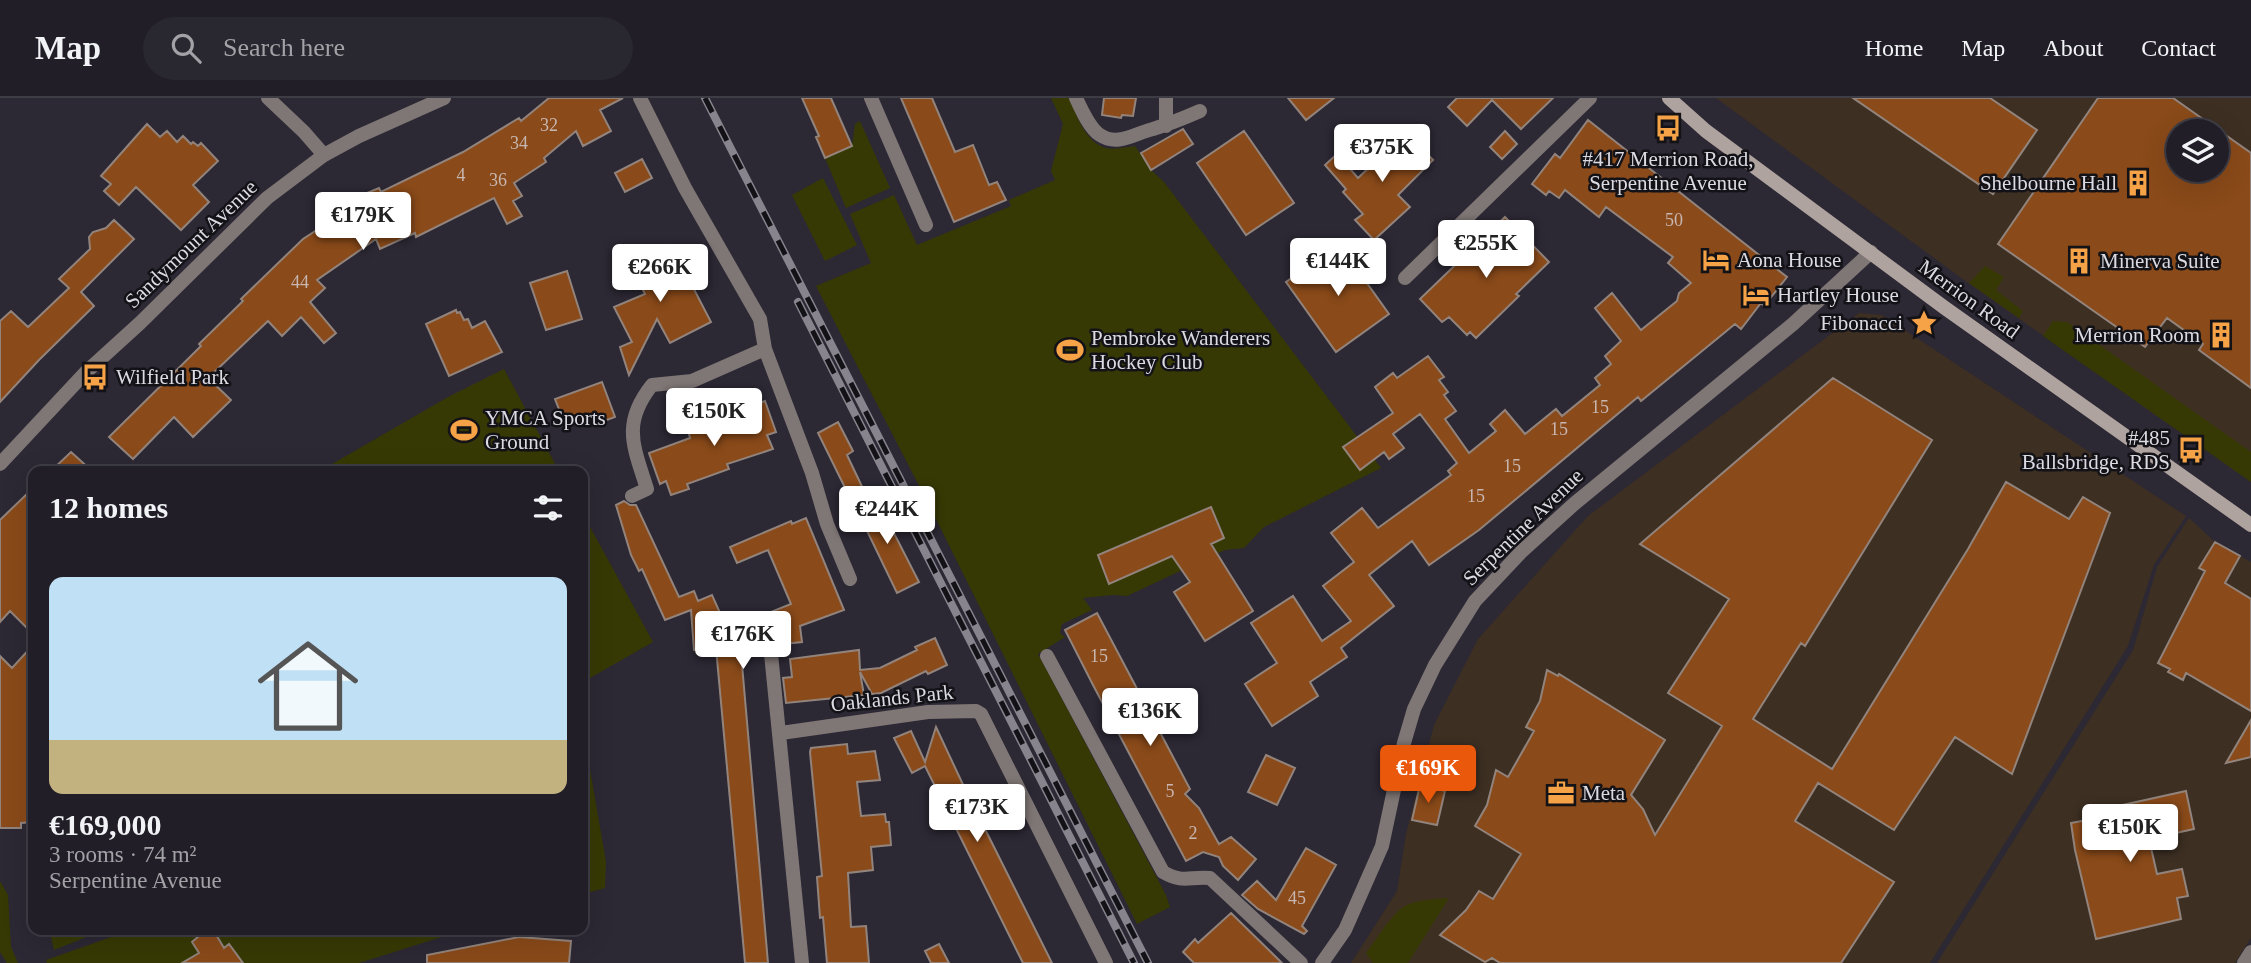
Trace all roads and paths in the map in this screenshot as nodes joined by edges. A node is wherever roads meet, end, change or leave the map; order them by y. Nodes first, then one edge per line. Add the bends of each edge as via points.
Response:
1 (268, 98) edge
2 (444, 98) edge
3 (640, 98) edge
4 (871, 98) edge
5 (1076, 98) edge
6 (1166, 98) edge
7 (1590, 98) edge
8 (1669, 98) edge
9 (1200, 111) dead end
10 (1166, 126) junction
11 (324, 155) junction
12 (926, 225) dead end
13 (1871, 252) junction
14 (1405, 278) dead end
15 (765, 349) junction
16 (0, 464) edge
17 (632, 496) dead end
18 (2251, 525) edge
19 (850, 579) dead end
20 (769, 634) dead end
21 (1047, 656) dead end
22 (781, 733) junction
23 (2251, 952) edge
24 (802, 963) edge
25 (1106, 963) edge
26 (1301, 963) edge
27 (1322, 963) edge
28 (2244, 963) edge

1 - 11 street
2 - 11 street, Sandymount Avenue
3 - 15 street via 760,319
4 - 12 street
5 - 10 street via 1097,134 1111,140
6 - 10 street
7 - 14 street
8 - 13 main road, Merrion Road via 1706,131
9 - 10 street
11 - 16 street, Sandymount Avenue via 251,213 85,373
13 - 18 main road, Merrion Road
13 - 27 street, Serpentine Avenue via 1793,324 1574,504 1475,601 1454,631 1414,709 1382,846 1345,930
15 - 17 street via 692,381 652,385 640,400 631,433 648,489
15 - 19 street
20 - 22 street
21 - 26 street via 1163,872 1186,880 1210,878
22 - 24 street
22 - 25 street, Oaklands Park via 928,712 981,714
23 - 28 street

